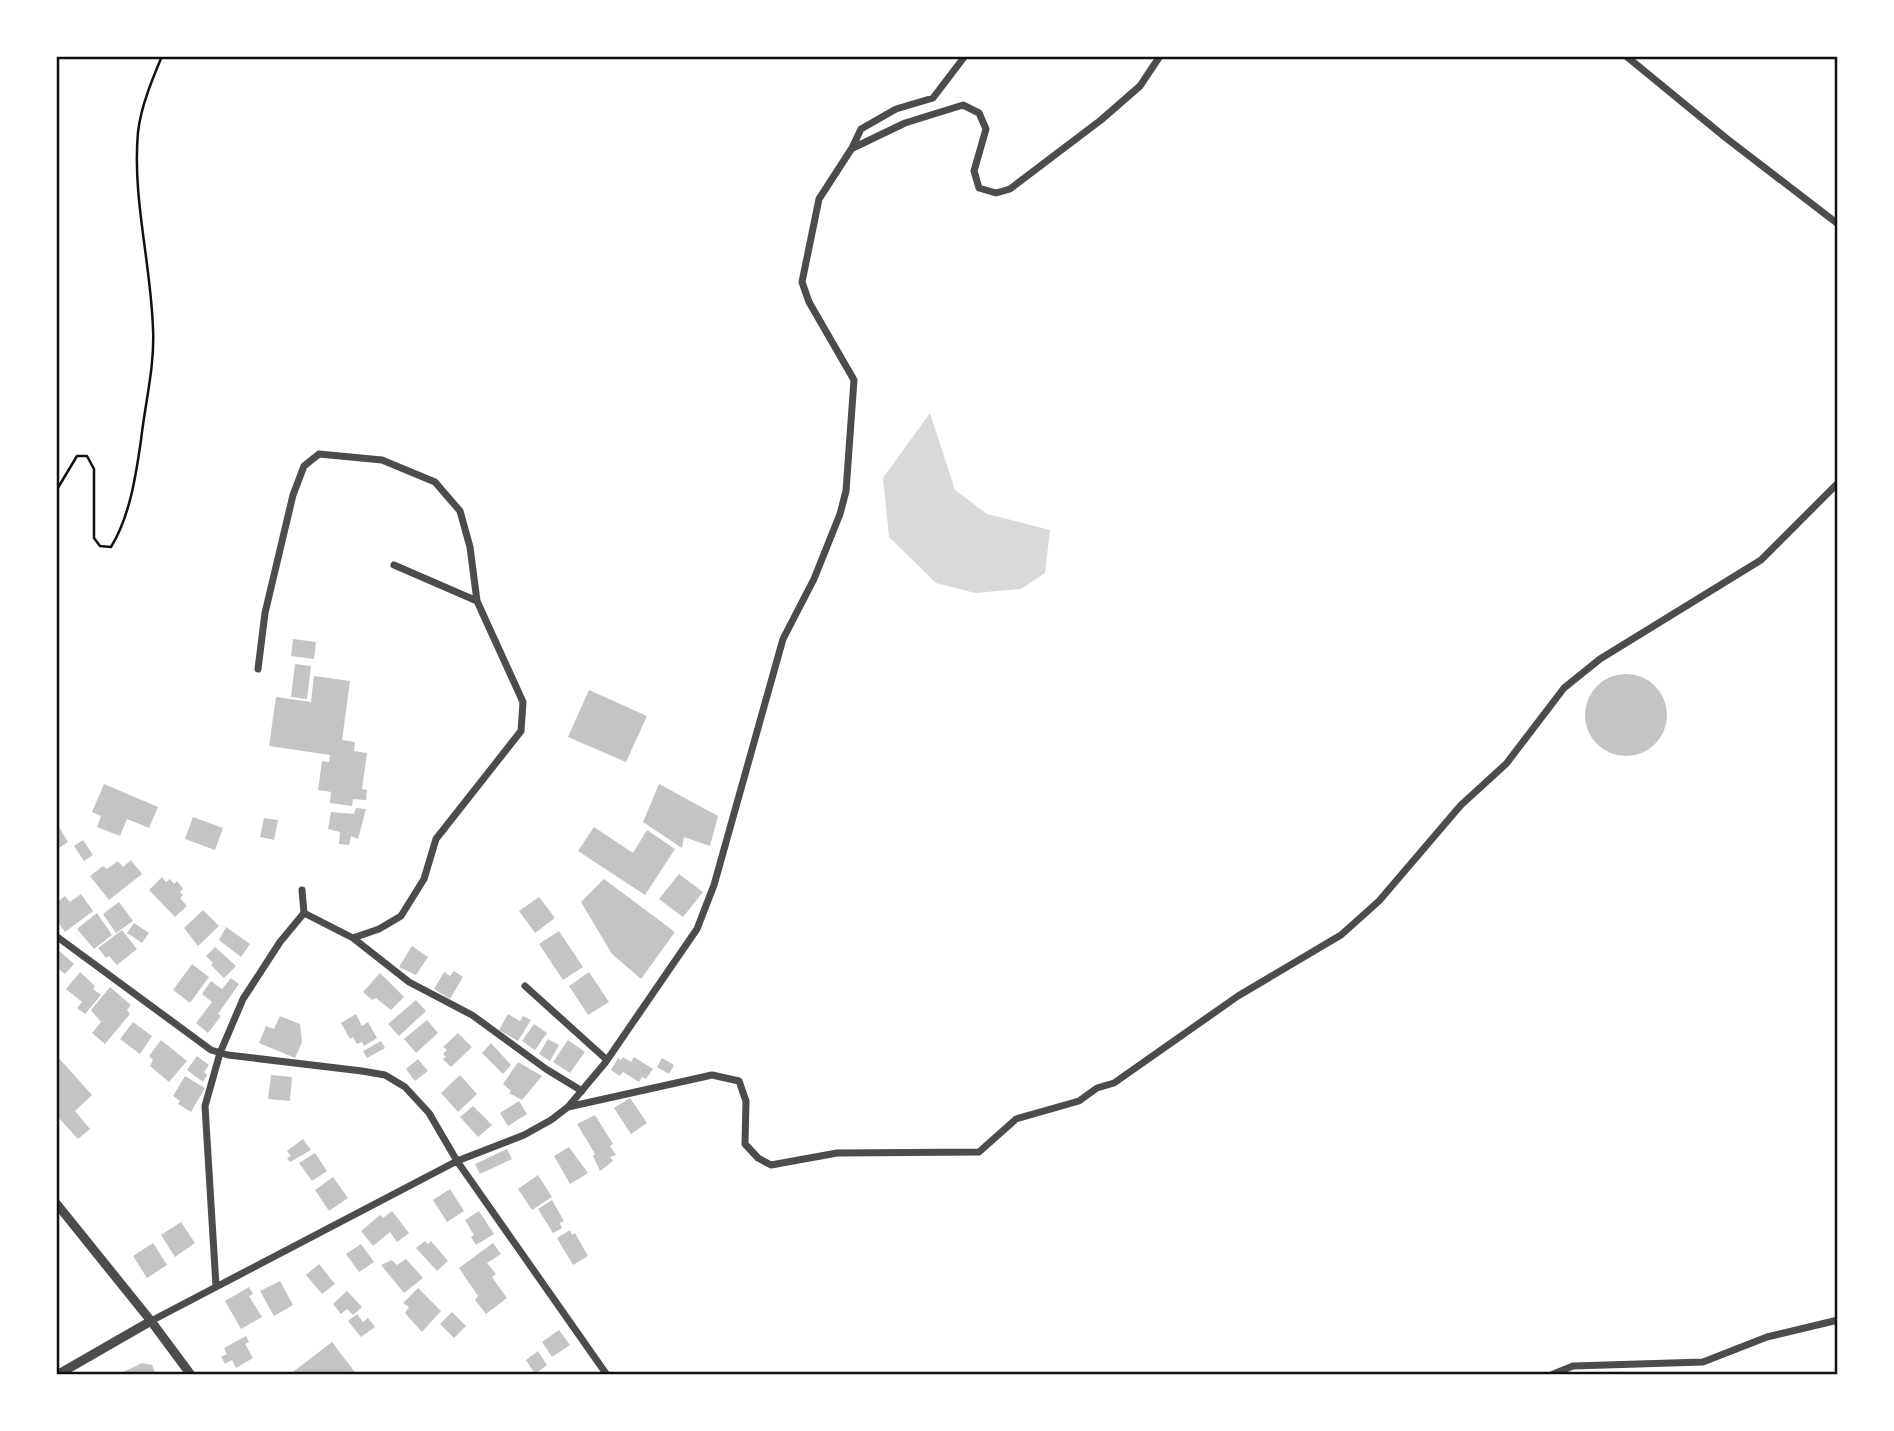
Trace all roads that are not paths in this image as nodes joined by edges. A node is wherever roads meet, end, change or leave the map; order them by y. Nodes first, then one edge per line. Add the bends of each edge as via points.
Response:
1 (965, 56) edge
2 (1160, 56) edge
3 (1626, 56) edge
4 (852, 148) junction
5 (1838, 224) edge
6 (1838, 483) edge
7 (394, 565) dead end
8 (477, 601) junction
9 (258, 669) dead end
10 (302, 890) dead end
11 (304, 913) junction
12 (56, 936) edge
13 (353, 937) junction
14 (525, 986) dead end
15 (220, 1053) junction
16 (607, 1060) junction
17 (582, 1091) junction
18 (568, 1107) junction
19 (457, 1161) junction
20 (56, 1203) edge
21 (216, 1286) junction
22 (1838, 1320) edge
23 (152, 1321) junction
24 (57, 1375) edge
25 (191, 1375) edge
26 (607, 1375) edge
27 (1551, 1375) edge

1 - 4 street via 933,98 897,109 861,129
2 - 4 street via 1140,86 1010,189 996,193 979,188 974,171 986,129 979,113 963,105 905,123
3 - 5 street
4 - 16 street via 819,199 802,282 808,302 854,380 846,491 814,579 783,639 715,885 697,929
6 - 18 street via 1761,560 1600,659 1564,688 1506,764 1461,805 1379,901 1341,935 1238,996 1114,1083 1079,1101 1016,1119 979,1152 837,1153 771,1165 745,1144 746,1101 740,1081 712,1075
7 - 8 street
8 - 9 street via 460,511 435,482 382,460 319,454 304,466 293,495 265,613
8 - 13 street via 523,702 521,732 436,839 424,879 401,916
10 - 11 street
11 - 13 street
11 - 15 street via 243,999
12 - 15 street via 200,1044
13 - 17 street via 409,982 472,1015
14 - 16 street
15 - 19 street via 385,1075 405,1087 429,1113
15 - 21 street via 205,1106
16 - 17 street
17 - 18 street
18 - 19 street via 524,1135
19 - 21 street
19 - 26 street
20 - 23 street
21 - 23 street
22 - 27 street via 1767,1338 1703,1363 1573,1366
23 - 24 street
23 - 25 street

